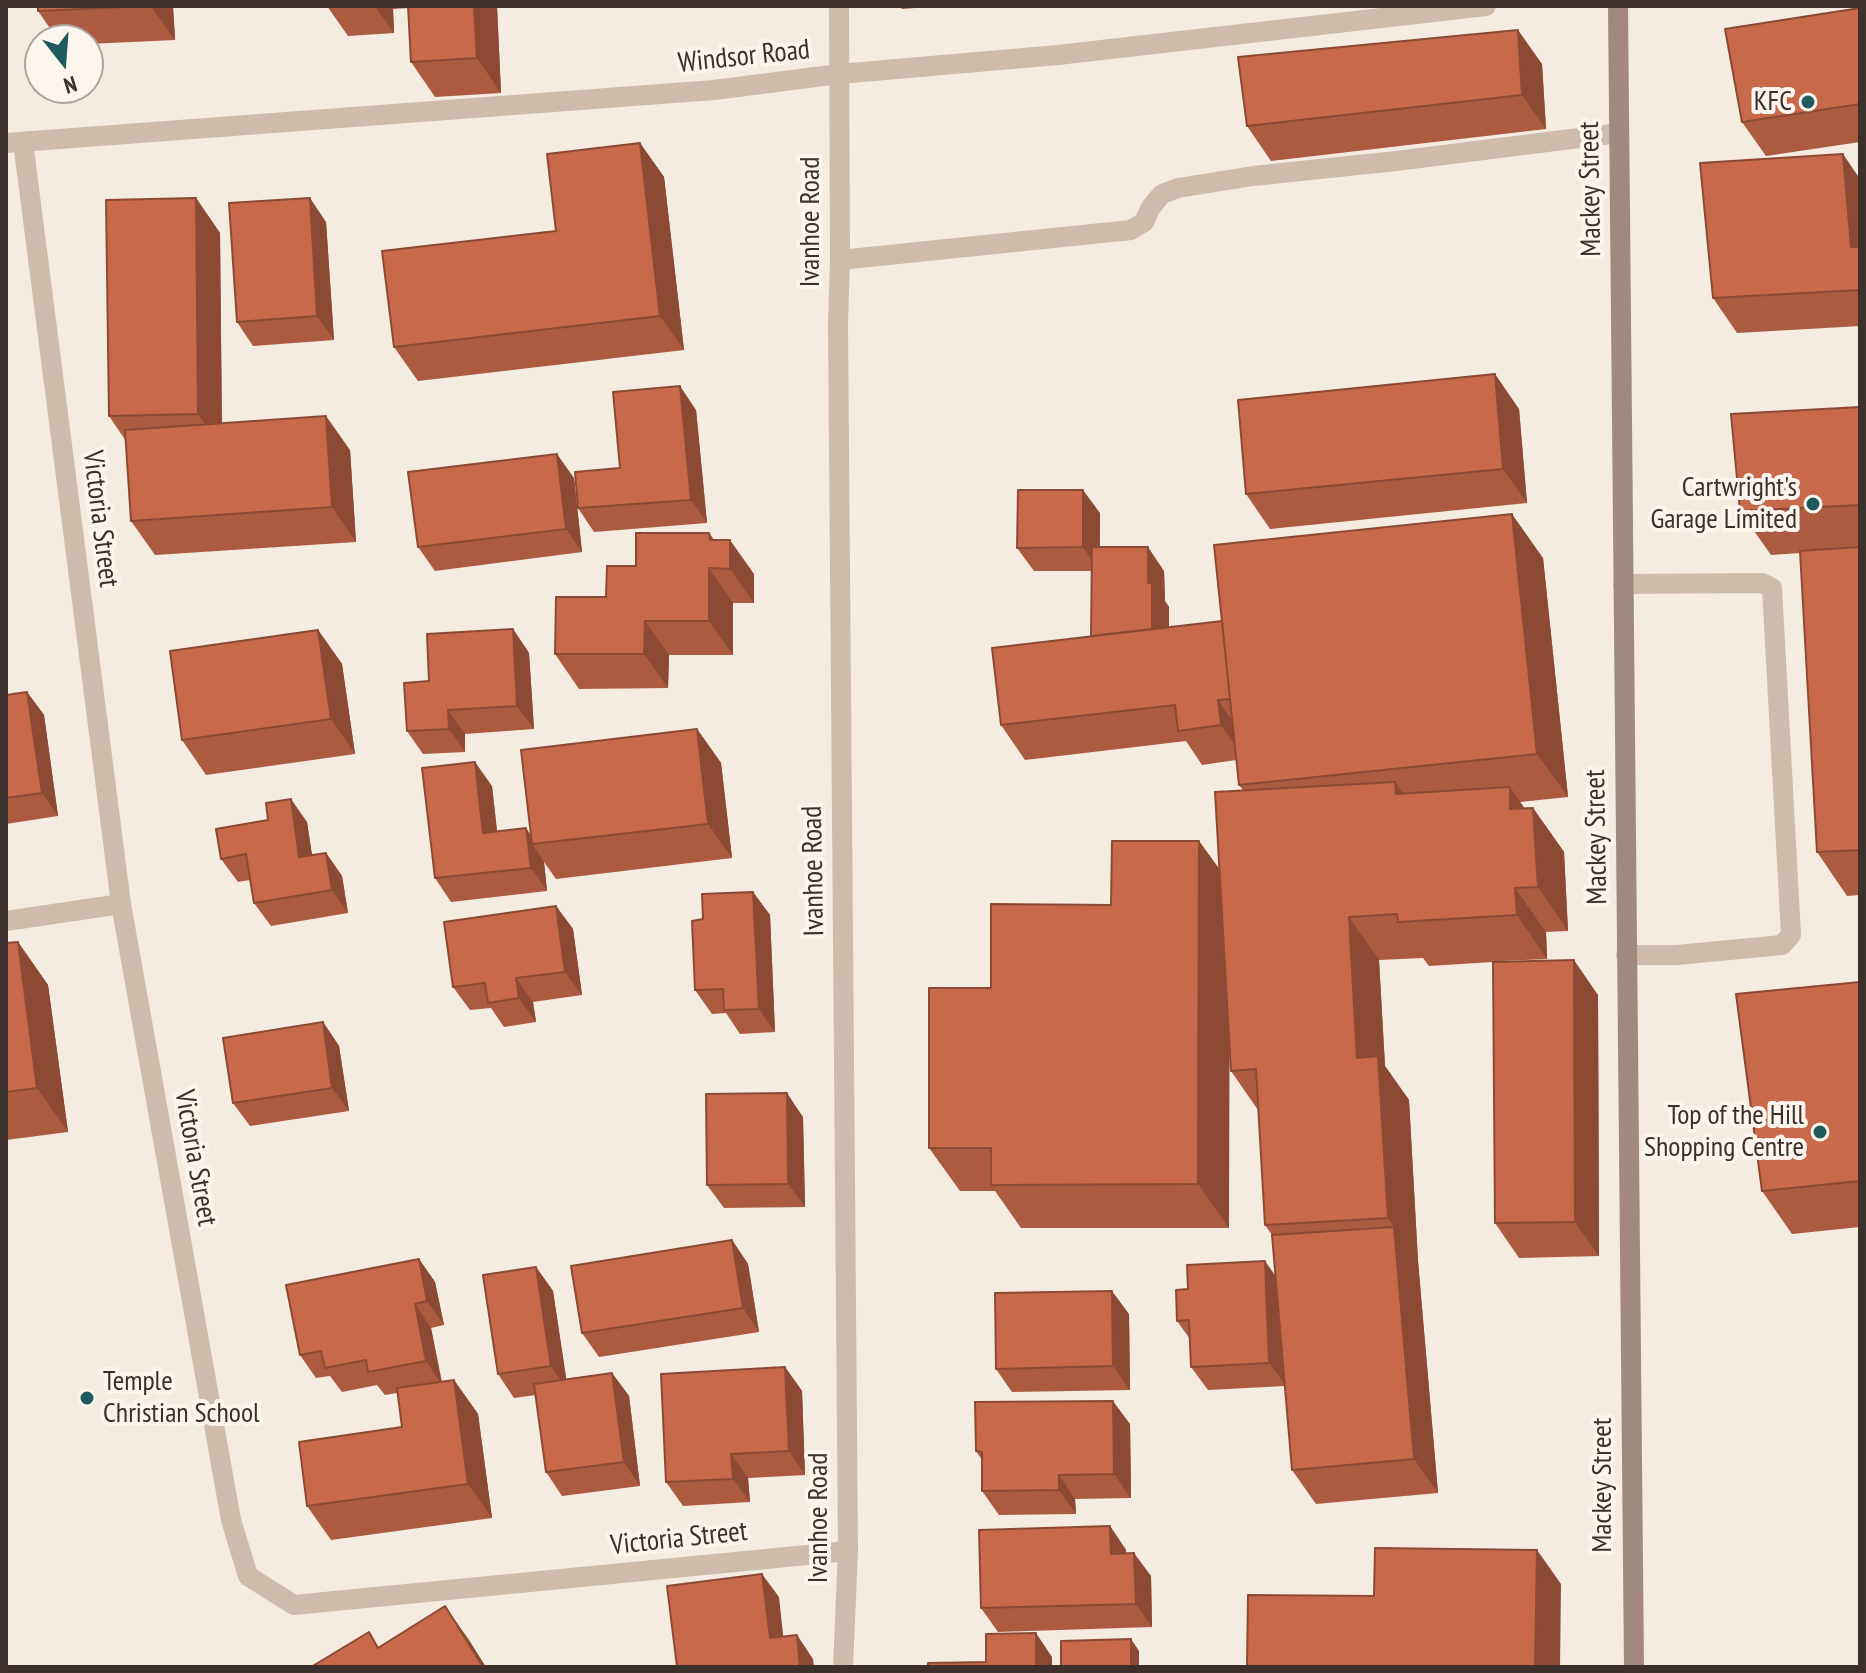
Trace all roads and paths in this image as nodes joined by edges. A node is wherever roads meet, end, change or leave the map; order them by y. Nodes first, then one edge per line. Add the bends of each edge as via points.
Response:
1 (839, 6) edge
2 (1486, 6) edge
3 (1618, 6) edge
4 (839, 74) junction
5 (1619, 133) junction
6 (14, 143) edge
7 (840, 260) junction
8 (1623, 584) junction
9 (121, 904) junction
10 (6, 921) edge
11 (1626, 955) junction
12 (848, 1551) junction
13 (843, 1667) edge
14 (1634, 1667) edge

1 - 4 street, Ivanhoe Road
2 - 4 street, Windsor Road
3 - 5 main road, Mackey Street
4 - 6 street, Windsor Road via 714,90
4 - 7 street, Ivanhoe Road
5 - 7 street via 1178,188 1162,194 1144,222 1131,230
5 - 8 main road, Mackey Street
6 - 9 street, Victoria Street
7 - 12 street, Ivanhoe Road
8 - 11 main road, Mackey Street
8 - 11 street via 1762,583 1772,588 1791,935 1782,945
9 - 10 street
9 - 12 street, Victoria Street via 231,1520 248,1576 294,1605
11 - 14 main road, Mackey Street
12 - 13 street, Ivanhoe Road

